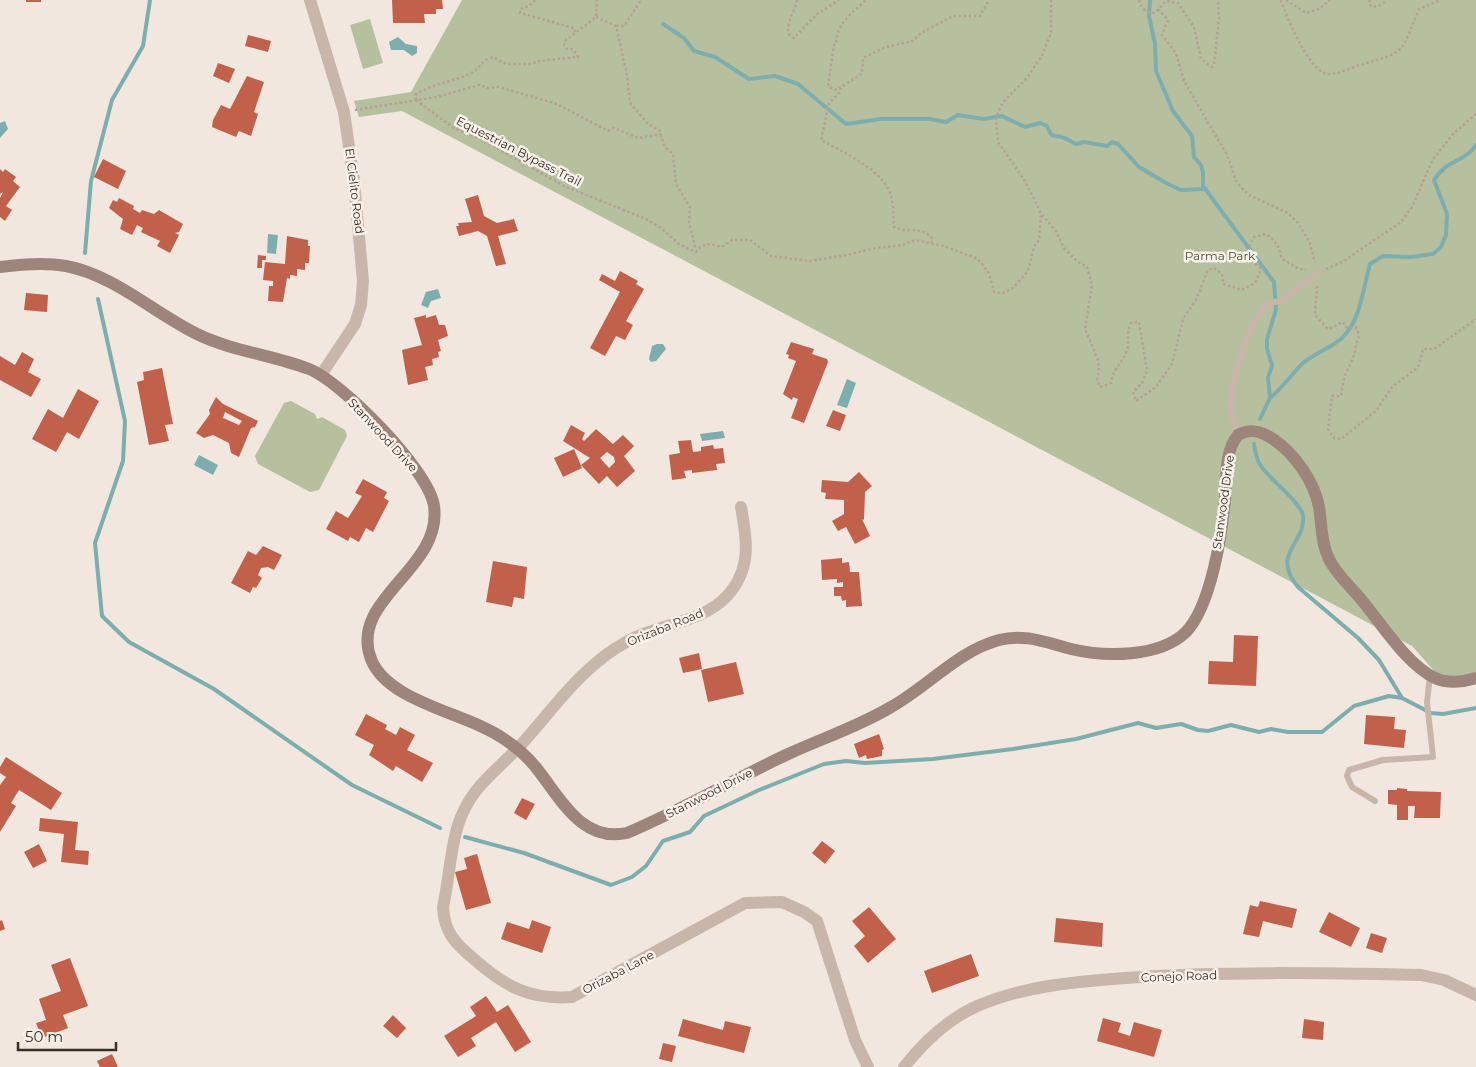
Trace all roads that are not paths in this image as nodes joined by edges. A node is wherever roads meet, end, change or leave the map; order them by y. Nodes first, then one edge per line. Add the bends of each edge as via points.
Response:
1 (310, 0) edge
2 (0, 267) edge
3 (1318, 272) road end
4 (321, 375) junction
5 (1238, 436) junction
6 (741, 507) dead end
7 (1430, 676) junction
8 (1476, 678) edge
9 (517, 749) junction
10 (1375, 801) dead end
11 (1476, 995) edge
12 (868, 1067) edge
13 (904, 1067) edge

1 - 4 street, El Cielito Road via 344,112 363,265 362,297 355,324
2 - 4 main road, Stanwood Drive via 46,264 76,268 106,281 197,334
3 - 5 lane via 1283,300 1271,302 1250,332 1238,367 1231,403
4 - 9 main road, Stanwood Drive via 349,398 407,458 427,487 433,504 433,525 425,547 372,618 368,641 373,662 380,674 396,687 488,729
5 - 7 main road via 1249,431 1260,432 1276,441 1294,458 1316,498 1323,542 1331,563 1409,658
5 - 9 main road, Stanwood Drive via 1229,452 1223,514 1208,586 1193,623 1167,644 1140,651 1101,653 1023,637 996,641 966,656 877,715 620,834 598,832 576,818 540,772
6 - 9 street, Orizaba Road via 747,538 746,558 728,595 701,614 618,647 572,684
7 - 8 main road via 1454,682
7 - 10 lane via 1428,723 1433,757 1382,760 1349,770 1347,776 1352,787
9 - 12 street, Orizaba Lane via 485,778 458,825 444,907 444,919 454,942 506,984 540,996 572,997 745,903 782,902 817,921
11 - 13 street, Conejo Road via 1444,980 1421,975 1234,974 1067,983 1037,988 974,1008 933,1036

